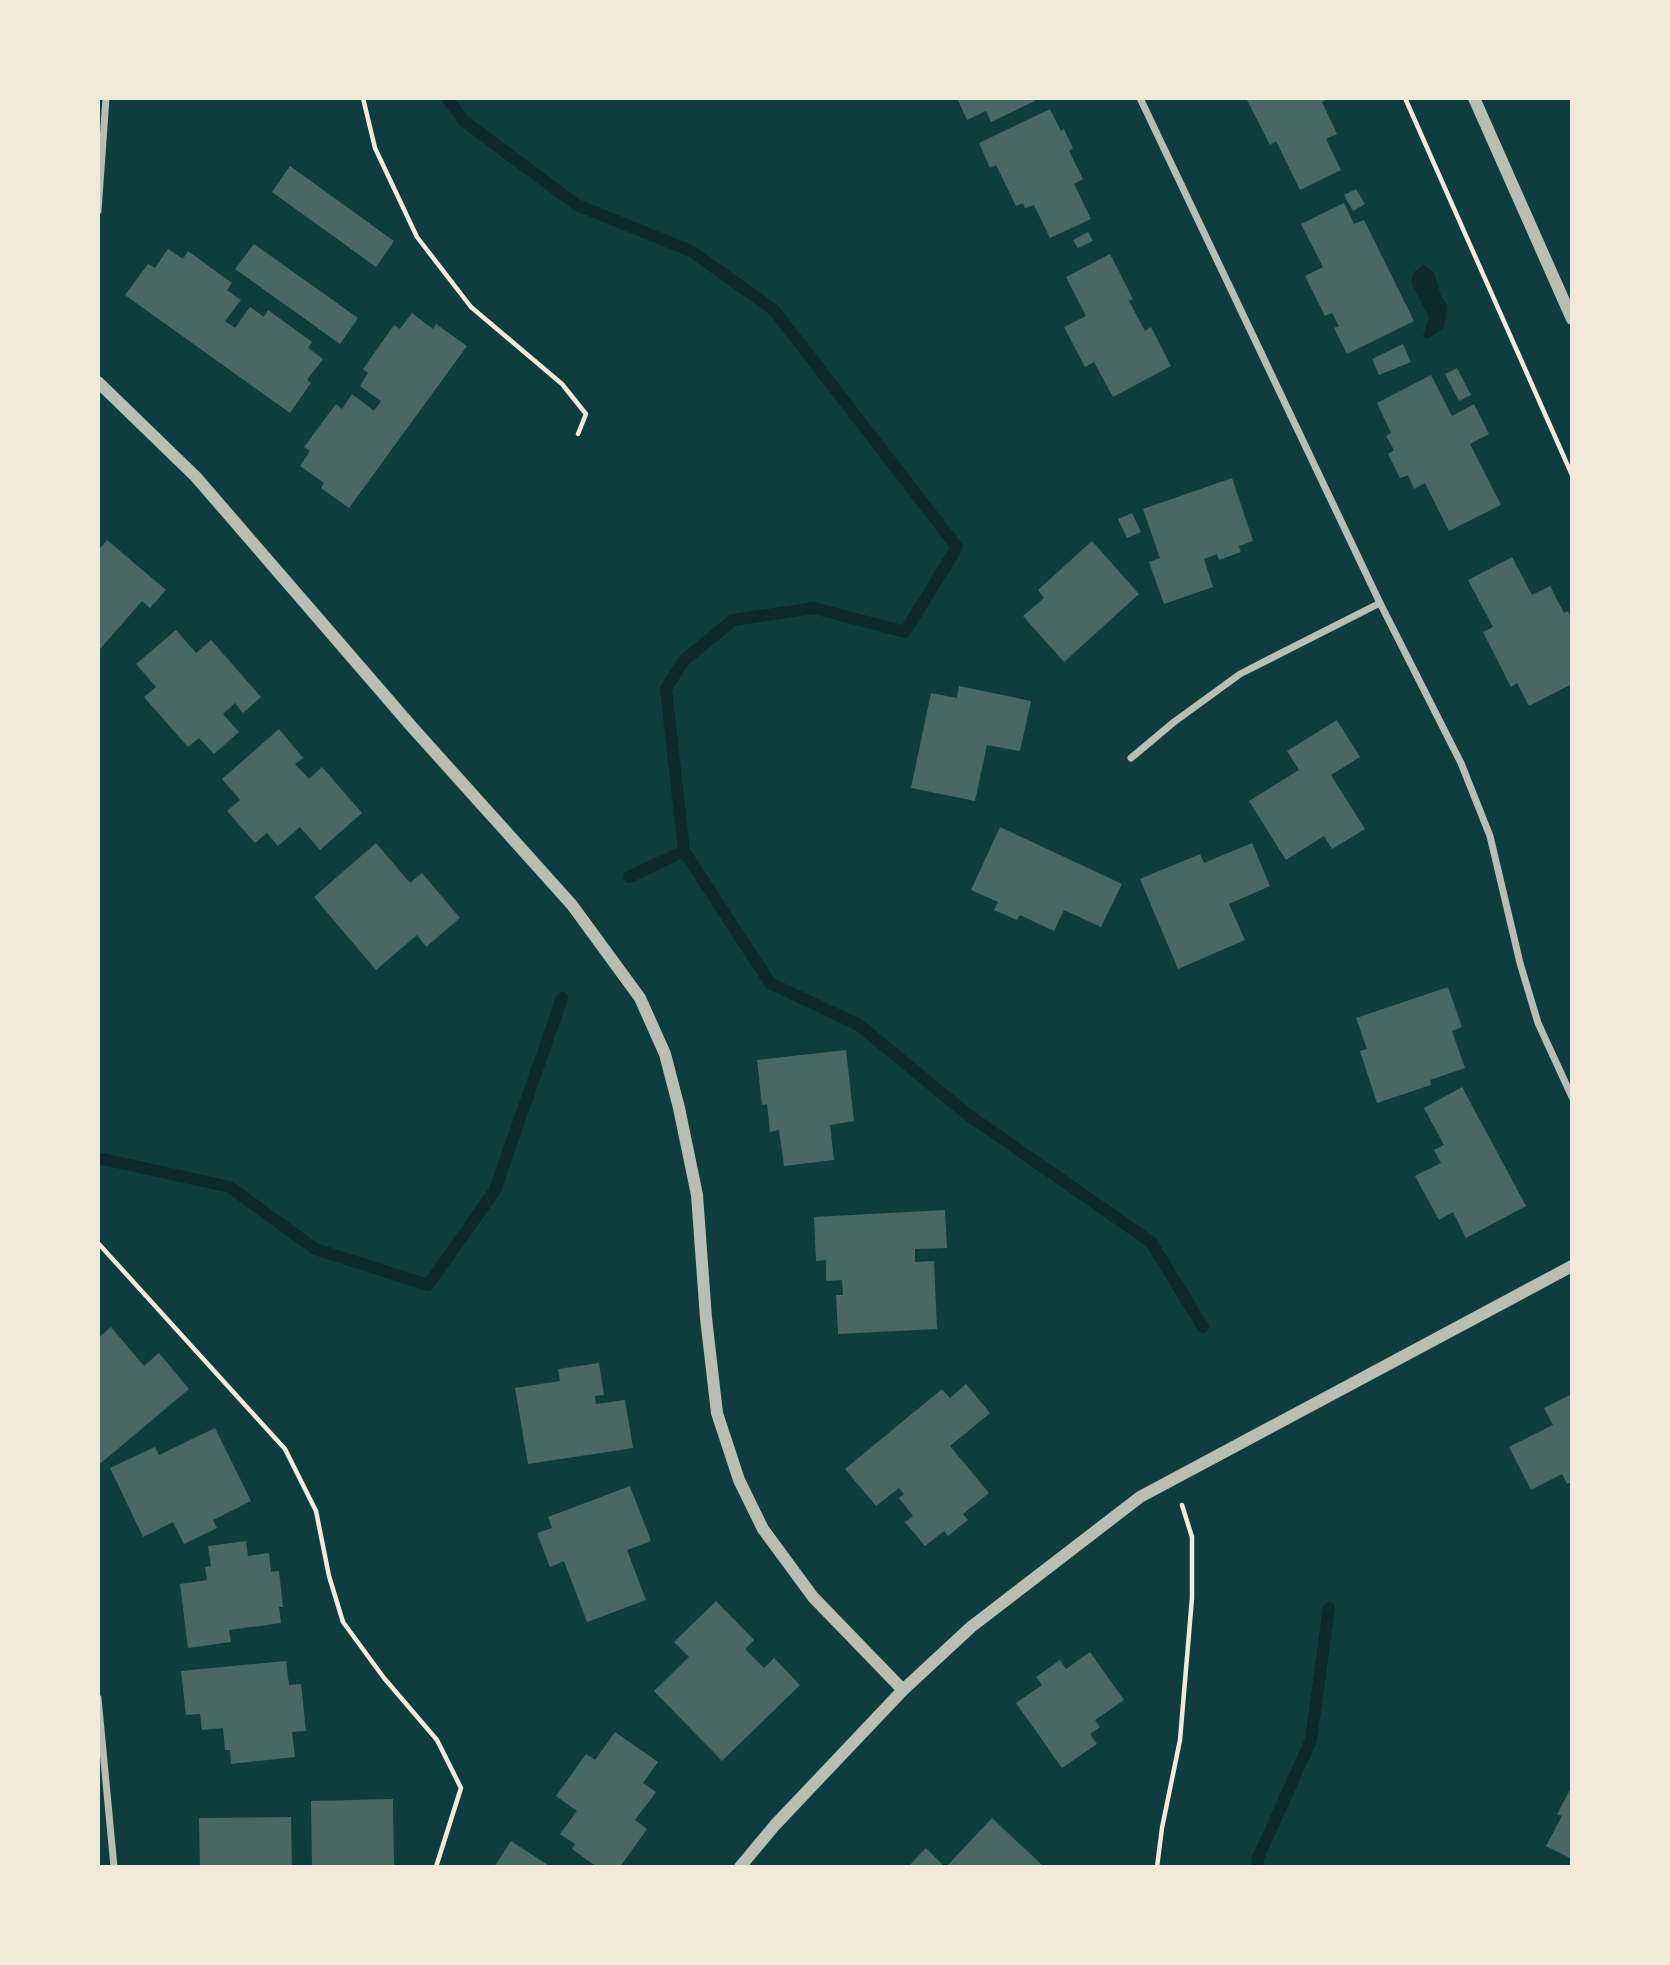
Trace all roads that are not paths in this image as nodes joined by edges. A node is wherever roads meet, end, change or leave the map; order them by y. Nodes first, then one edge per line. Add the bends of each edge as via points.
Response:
1 (106, 98) edge
2 (1140, 98) edge
3 (1474, 98) edge
4 (98, 211) edge
5 (1572, 319) edge
6 (98, 382) edge
7 (1380, 603) junction
8 (1131, 758) dead end
9 (1572, 1097) edge
10 (1572, 1266) edge
11 (903, 1690) junction
12 (98, 1698) edge
13 (114, 1867) edge
14 (740, 1867) edge

1 - 4 street
2 - 7 street
3 - 5 street
6 - 11 street via 196,477 572,905 640,998 665,1054 695,1182 716,1413 739,1480 763,1530 813,1597
7 - 8 street via 1240,674
7 - 9 street via 1461,762 1490,836 1538,1023
10 - 11 street via 1140,1497 971,1627
11 - 14 street
12 - 13 street

